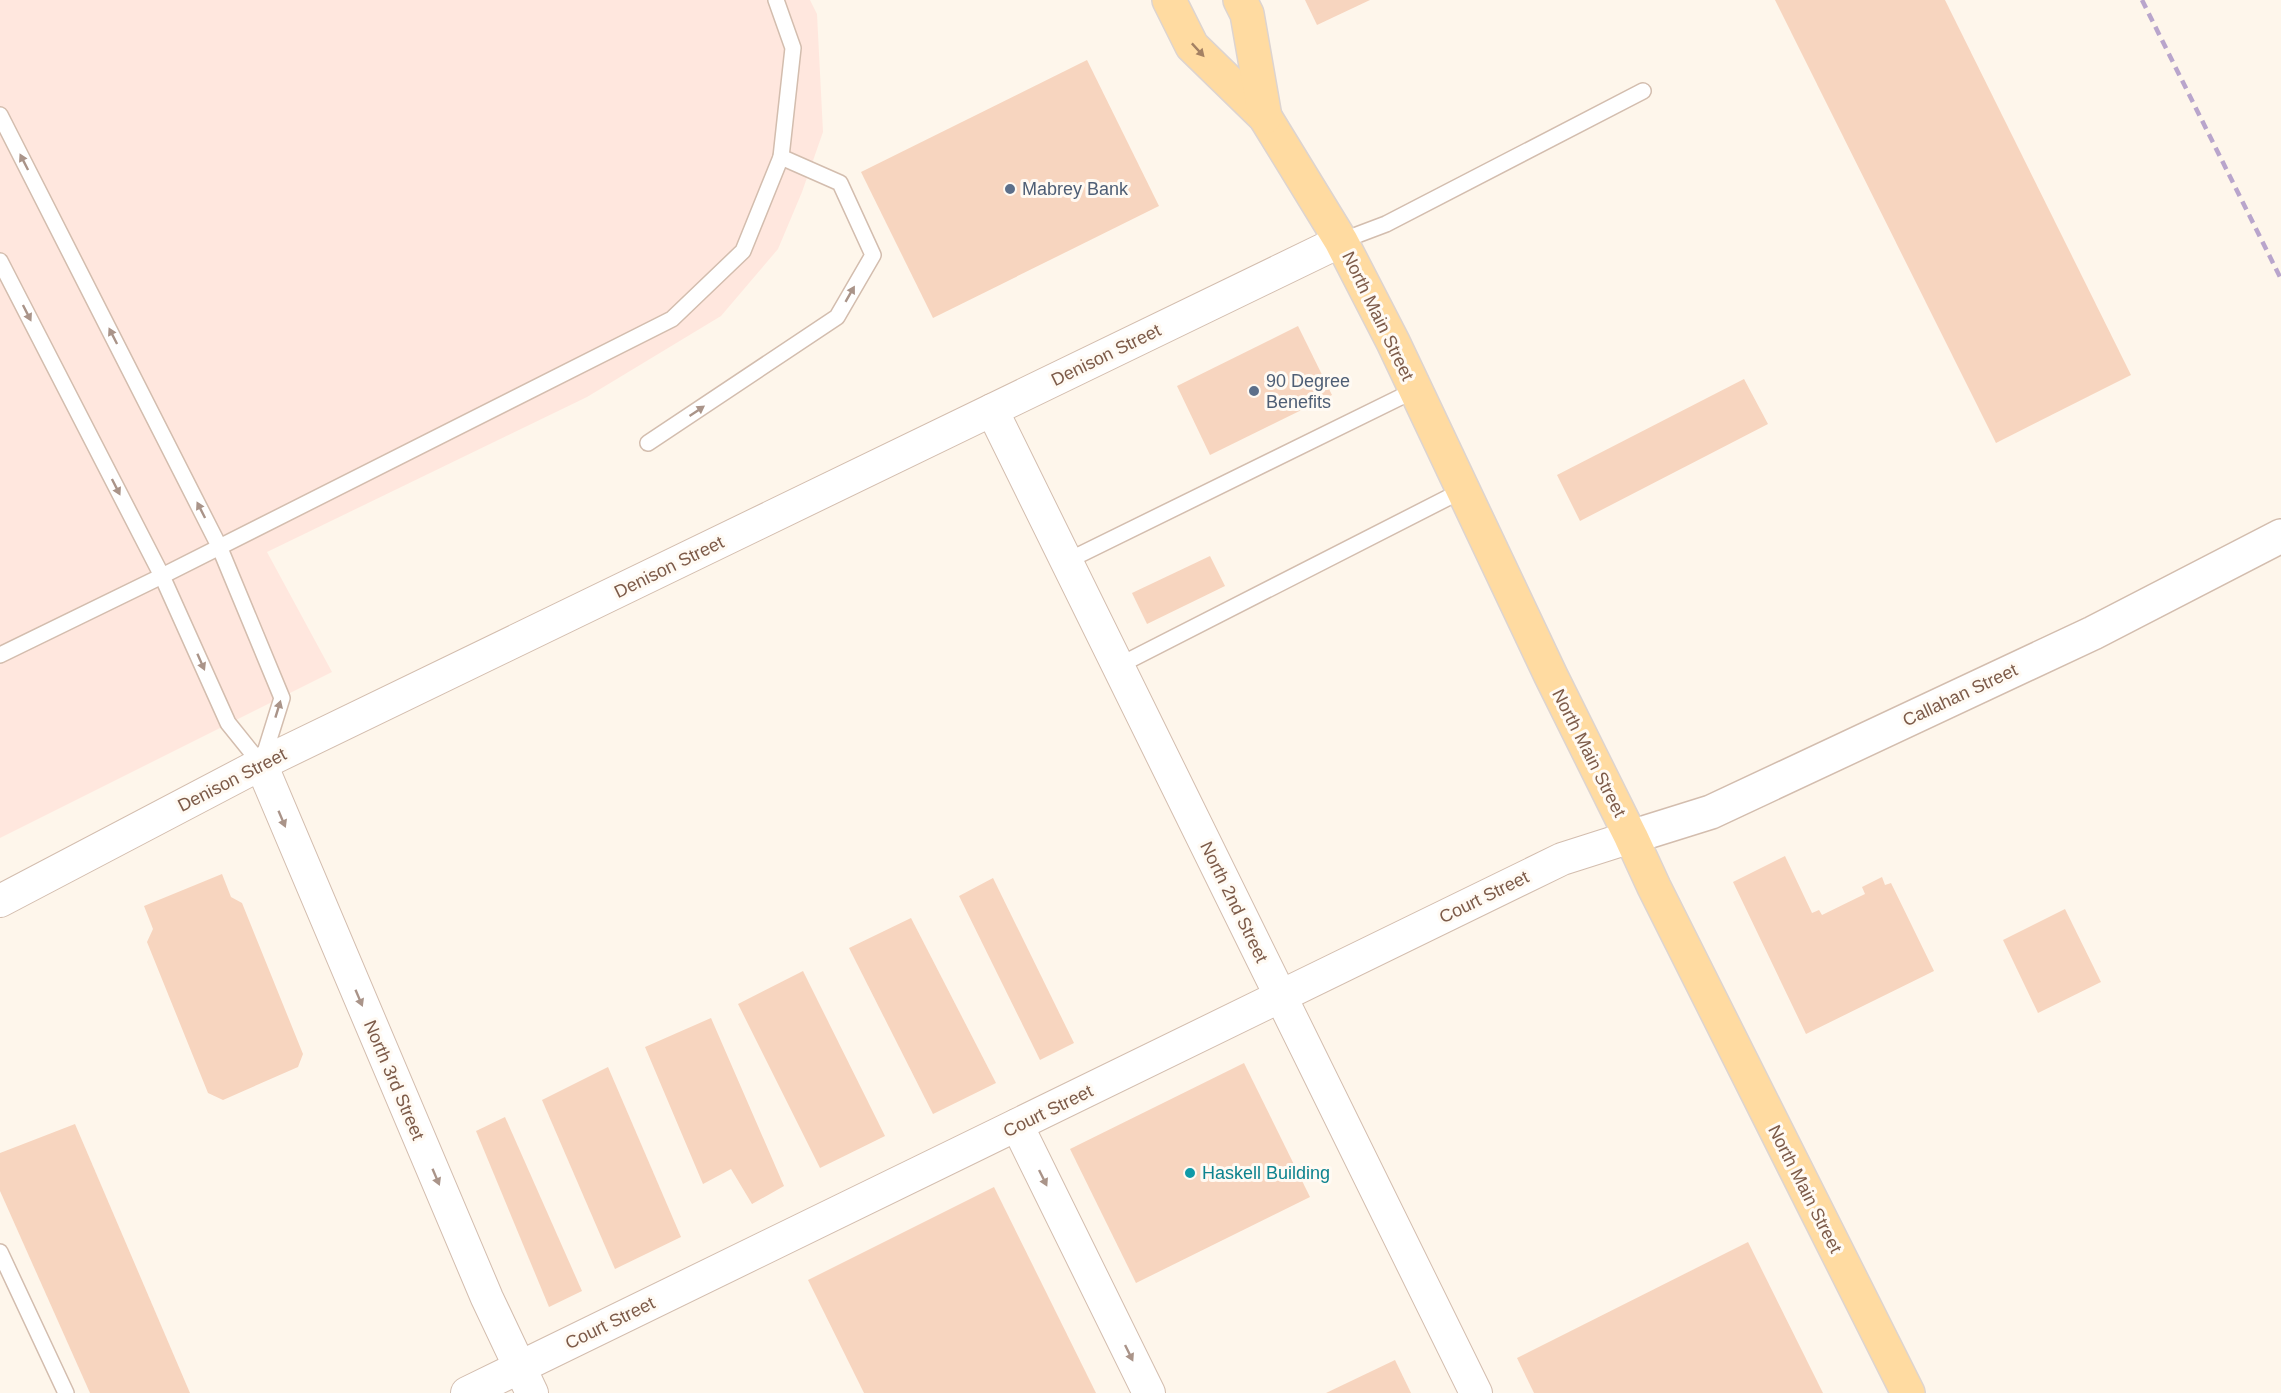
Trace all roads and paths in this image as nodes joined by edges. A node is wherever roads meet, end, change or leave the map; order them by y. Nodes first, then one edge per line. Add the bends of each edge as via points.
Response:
1 (776, 0) edge
2 (1169, 0) edge
3 (1240, 0) edge
4 (1643, 91) dead end
5 (0, 115) edge
6 (1265, 117) junction
7 (782, 156) junction
8 (1341, 241) junction
9 (0, 261) edge
10 (1415, 390) junction
11 (992, 410) junction
12 (648, 443) dead end
13 (1463, 490) junction
14 (2281, 536) edge
15 (219, 546) junction
16 (1067, 561) junction
17 (162, 576) junction
18 (0, 655) edge
19 (1118, 666) junction
20 (261, 764) junction
21 (1631, 837) junction
22 (0, 901) edge
23 (1281, 997) junction
24 (1017, 1125) junction
25 (2, 1259) edge
26 (526, 1380) edge
27 (66, 1393) edge
28 (467, 1393) edge
29 (1149, 1393) edge
30 (1476, 1393) edge
31 (1908, 1393) edge

1 - 7 lane via 793,48
2 -> 6 main road, North Main Street via 1192,46
3 - 6 main road, North Main Street via 1247,14
4 - 8 lane via 1386,224
15 -> 5 lane
6 - 8 main road, North Main Street
12 -> 7 lane via 837,317 873,255 840,183
7 - 15 lane via 743,251 672,319
8 - 10 main road, North Main Street
8 - 11 street, Denison Street
9 -> 17 lane
10 - 13 main road, North Main Street
10 - 16 lane
11 - 16 street, North 2nd Street
11 - 20 street, Denison Street
13 - 19 lane
13 - 21 main road, North Main Street
14 - 21 street, Callahan Street via 2113,622 1712,812
15 - 17 lane
20 -> 15 lane via 282,698
16 - 19 street, North 2nd Street
17 - 18 lane
17 -> 20 lane via 228,723
19 - 23 street, North 2nd Street
20 - 22 street, Denison Street
20 -> 26 street, North 3rd Street via 487,1298
21 - 23 street, Court Street via 1562,859
21 - 31 main road, North Main Street
23 - 24 street, Court Street
23 - 30 street, North 2nd Street
24 - 26 street, Court Street
24 -> 29 street
25 - 27 lane
26 - 28 street, Court Street

